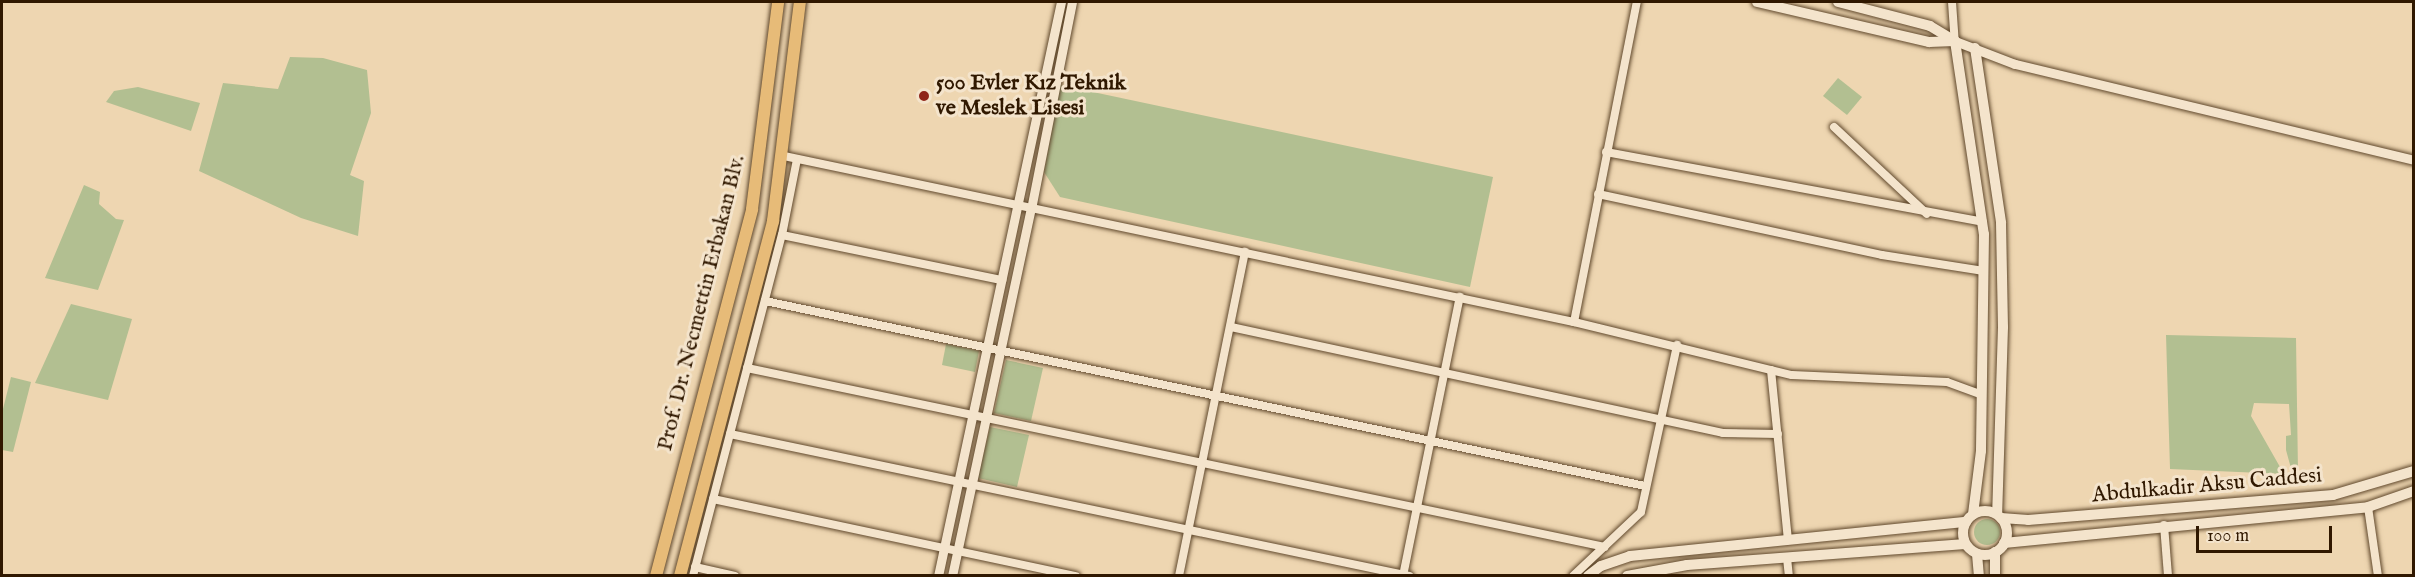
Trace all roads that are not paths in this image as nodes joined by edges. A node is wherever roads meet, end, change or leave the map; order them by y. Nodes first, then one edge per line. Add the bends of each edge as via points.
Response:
1 (778, 2) edge
2 (800, 2) edge
3 (1061, 2) edge
4 (1072, 2) edge
5 (1637, 2) edge
6 (1757, 2) edge
7 (1839, 2) edge
8 (1952, 2) edge
9 (1955, 41) junction
10 (1975, 48) junction
11 (1834, 127) dead end
12 (1606, 152) junction
13 (784, 156) junction
14 (797, 159) junction
15 (2414, 160) edge
16 (1599, 194) junction
17 (1020, 206) junction
18 (1031, 209) junction
19 (1927, 214) junction
20 (1983, 222) junction
21 (782, 235) junction
22 (1245, 252) junction
23 (1984, 271) junction
24 (1002, 280) junction
25 (1460, 297) junction
26 (765, 301) junction
27 (1574, 322) junction
28 (1231, 327) junction
29 (1677, 345) junction
30 (988, 348) junction
31 (999, 350) junction
32 (747, 369) junction
33 (1771, 370) junction
34 (1447, 372) junction
35 (1982, 395) junction
36 (1215, 396) junction
37 (972, 414) junction
38 (985, 417) junction
39 (1658, 420) junction
40 (730, 434) junction
41 (1778, 434) junction
42 (1432, 440) junction
43 (1201, 462) junction
44 (2414, 471) edge
45 (958, 483) junction
46 (971, 486) junction
47 (1645, 486) junction
48 (2414, 490) edge
49 (713, 499) junction
50 (1417, 507) junction
51 (2368, 507) junction
52 (1999, 516) junction
53 (1969, 518) junction
54 (2164, 525) junction
55 (1187, 530) junction
56 (1788, 540) junction
57 (2004, 543) junction
58 (1965, 544) junction
59 (1605, 547) junction
60 (944, 548) junction
61 (957, 551) junction
62 (1995, 552) junction
63 (1977, 554) junction
64 (1787, 558) junction
65 (694, 571) edge
66 (1405, 575) edge
67 (656, 576) edge
68 (680, 576) edge
69 (735, 576) edge
70 (938, 576) edge
71 (952, 576) edge
72 (1076, 576) edge
73 (1179, 576) edge
74 (1573, 576) edge
75 (1588, 576) edge
76 (1627, 576) edge
77 (1789, 576) edge
78 (1979, 576) edge
79 (1995, 576) edge
80 (2168, 576) edge
81 (2378, 576) edge

1 - 67 main road, Prof. Dr. Necmettin Erbakan Blv. via 752,209
2 - 13 main road, Prof. Dr. Necmettin Erbakan Blv.
3 - 17 street
4 - 18 street
5 - 12 street
6 - 9 main road via 1929,42
7 - 9 main road via 1930,26
8 - 9 street
9 - 10 street
9 - 20 main road
10 - 15 street via 2015,64
10 - 52 main road via 2001,223 2004,327
11 - 19 street
12 - 16 street
12 - 19 street
13 - 14 street
13 - 68 main road, Prof. Dr. Necmettin Erbakan Blv. via 773,221
14 - 17 street
14 - 21 street
16 - 23 street via 1893,258
16 - 27 street
17 - 18 street
17 - 24 street
18 - 22 street
18 - 31 street
19 - 20 street
20 - 23 main road
21 - 24 street
21 - 26 street
22 - 25 street
22 - 28 street
23 - 35 main road
24 - 30 street
25 - 27 street
25 - 34 street
26 - 30 street
26 - 32 street
27 - 29 street
28 - 34 street
28 - 36 street
29 - 33 street
29 - 39 street
30 - 31 street
30 - 37 street
31 - 36 street
31 - 38 street
32 - 37 street
32 - 40 street
33 - 35 street via 1832,379 1947,382
33 - 41 street
34 - 39 street
34 - 42 street
35 - 53 main road via 1980,486
36 - 42 street
36 - 43 street
37 - 38 street
37 - 45 street
38 - 43 street
38 - 46 street
39 - 41 street via 1738,435
39 - 47 street
40 - 45 street
40 - 49 street
41 - 56 street
42 - 47 street
42 - 50 street
43 - 50 street
43 - 55 street
44 - 52 main road, Abdulkadir Aksu Caddesi via 2333,495 2028,520
45 - 46 street
45 - 60 street
46 - 55 street
46 - 61 street
47 - 59 street via 1641,513
48 - 51 main road, Abdulkadir Aksu Caddesi
49 - 60 street
49 - 65 street
50 - 59 street
50 - 66 street
51 - 54 main road, Abdulkadir Aksu Caddesi
51 - 81 street
52 - 53 main road via 1985,511
52 - 57 main road via 2007,530
53 - 56 main road
53 - 58 main road
54 - 57 main road, Abdulkadir Aksu Caddesi
54 - 80 street
55 - 66 street
55 - 73 street
56 - 75 main road via 1630,556 1601,566
57 - 62 main road
58 - 63 main road
58 - 64 main road
59 - 74 street
60 - 61 street
60 - 70 street
61 - 71 street
61 - 72 street
62 - 63 main road
62 - 79 main road
63 - 78 main road
64 - 76 main road via 1687,565
64 - 77 street
65 - 69 street

